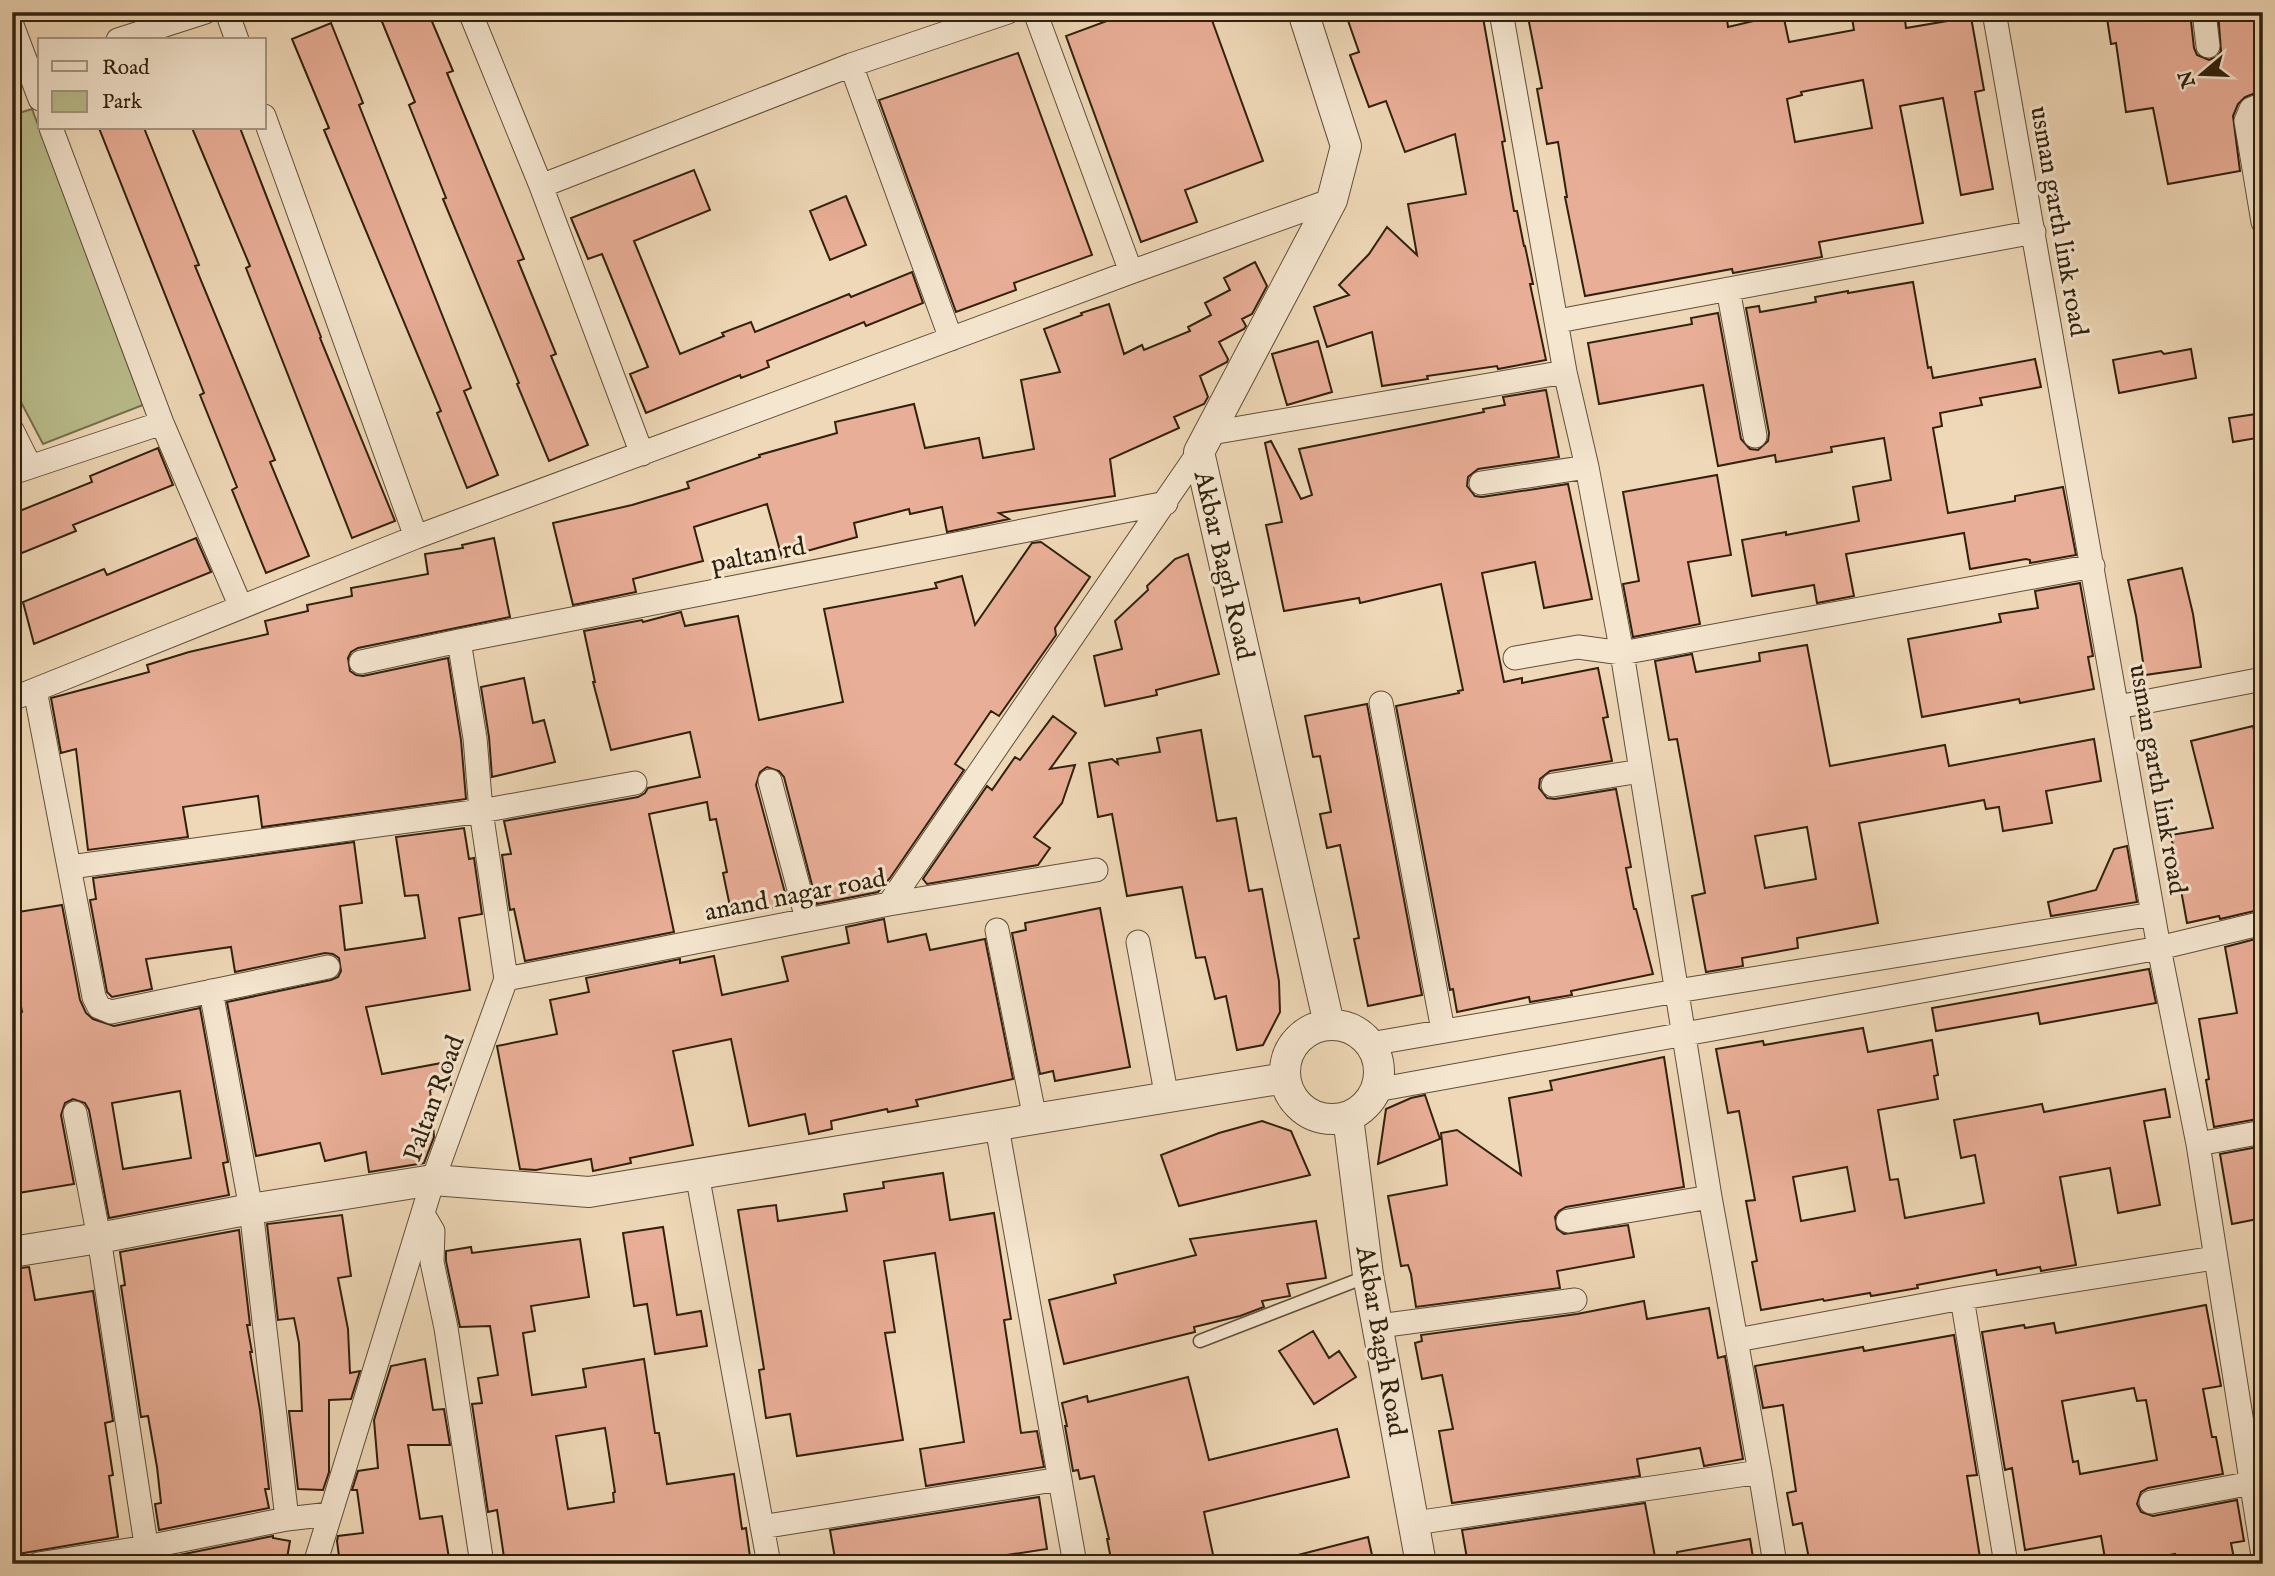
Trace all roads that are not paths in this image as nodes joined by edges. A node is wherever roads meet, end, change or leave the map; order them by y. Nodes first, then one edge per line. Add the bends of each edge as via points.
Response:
1 (205, 12) edge
2 (227, 12) edge
3 (470, 12) edge
4 (1008, 12) edge
5 (1035, 12) edge
6 (1303, 12) edge
7 (1501, 12) edge
8 (1994, 12) edge
9 (2204, 12) edge
10 (12, 25) edge
11 (124, 38) edge
12 (236, 38) edge
13 (2208, 46) dead end
14 (851, 65) junction
15 (27, 70) edge
16 (38, 95) edge
17 (2263, 104) edge
18 (266, 122) edge
19 (52, 130) edge
20 (541, 186) junction
21 (1332, 200) junction
22 (2263, 222) edge
23 (2034, 232) junction
24 (1131, 272) junction
25 (1728, 289) junction
26 (1558, 321) junction
27 (951, 339) junction
28 (1565, 372) junction
29 (162, 423) junction
30 (12, 430) edge
31 (1755, 436) dead end
32 (1205, 442) junction
33 (642, 454) junction
34 (1587, 467) junction
35 (21, 470) edge
36 (1481, 483) dead end
37 (1166, 503) junction
38 (416, 537) junction
39 (2093, 566) junction
40 (241, 607) junction
41 (459, 641) junction
42 (1622, 653) junction
43 (1515, 658) dead end
44 (361, 662) dead end
45 (2263, 679) edge
46 (35, 690) junction
47 (12, 699) edge
48 (1381, 703) dead end
49 (2118, 707) junction
50 (1641, 771) junction
51 (770, 781) dead end
52 (635, 783) dead end
53 (1553, 785) dead end
54 (481, 811) junction
55 (69, 867) junction
56 (1096, 870) dead end
57 (889, 904) junction
58 (2153, 915) junction
59 (807, 919) junction
60 (2263, 923) edge
61 (997, 930) dead end
62 (1138, 942) dead end
63 (2159, 947) junction
64 (328, 967) dead end
65 (506, 979) junction
66 (211, 991) junction
67 (1677, 991) junction
68 (1329, 1024) junction
69 (1443, 1030) junction
70 (1684, 1033) junction
71 (1370, 1044) junction
72 (1285, 1078) junction
73 (1376, 1090) junction
74 (1167, 1098) junction
75 (75, 1113) dead end
76 (1348, 1117) junction
77 (1035, 1119) junction
78 (997, 1127) junction
79 (2263, 1132) edge
80 (2197, 1144) junction
81 (697, 1174) junction
82 (433, 1180) junction
83 (1710, 1197) junction
84 (251, 1209) junction
85 (423, 1214) junction
86 (1569, 1221) dead end
87 (99, 1238) junction
88 (12, 1252) edge
89 (2214, 1258) junction
90 (1368, 1275) junction
91 (1962, 1298) junction
92 (1574, 1300) dead end
93 (1379, 1326) junction
94 (1737, 1340) junction
95 (1200, 1341) dead end
96 (1760, 1472) junction
97 (1060, 1479) junction
98 (2257, 1482) edge
99 (2151, 1502) dead end
100 (330, 1514) junction
101 (287, 1519) junction
102 (1415, 1523) junction
103 (762, 1527) junction
104 (2263, 1553) edge
105 (148, 1555) edge
106 (38, 1564) edge
107 (315, 1564) edge
108 (482, 1564) edge
109 (769, 1564) edge
110 (1075, 1564) edge
111 (1421, 1564) edge
112 (1775, 1564) edge
113 (2006, 1564) edge

1 - 11 street
2 - 12 street
3 - 20 street
4 - 14 street
5 - 24 street
6 - 21 street, Akbar Bagh Road via 1346,146
7 - 26 street
8 - 23 street, usman garth link road
9 - 13 street
10 - 15 street
14 - 20 street
14 - 27 street
15 - 16 street
17 - 22 street via 2252,109 2246,121
18 - 38 street
19 - 29 street
20 - 33 street
21 - 24 street
21 - 32 street, Akbar Bagh Road
23 - 25 street
23 - 39 street, usman garth link road
24 - 27 street
25 - 26 street
25 - 31 street
26 - 28 street
27 - 33 street
28 - 32 street
28 - 34 street
29 - 35 street
29 - 40 street
30 - 35 street
32 - 37 street
32 - 68 street, Akbar Bagh Road
33 - 38 street
34 - 36 street
34 - 42 street
37 - 41 street, paltan rd
37 - 57 street
38 - 40 street
39 - 42 street
39 - 49 street, usman garth link road
40 - 46 street
41 - 44 street, paltan rd
41 - 54 street, Paltan Road
42 - 43 street via 1578,647
42 - 50 street
45 - 49 street
46 - 47 street
46 - 55 street
48 - 69 street
49 - 58 street, usman garth link road
50 - 53 street
50 - 67 street
51 - 59 street
52 - 54 street
54 - 55 street
54 - 65 street, Paltan Road
55 - 66 street via 99,1007 111,1012
56 - 57 street, anand nagar road
57 - 59 street, anand nagar road
58 - 63 street, usman garth link road
58 - 67 street
59 - 65 street, anand nagar road
60 - 63 street
61 - 77 street
62 - 74 street
63 - 70 street
63 - 80 street, usman garth link road
64 - 66 street
65 - 82 street, Paltan Road
66 - 84 street
67 - 69 street
67 - 70 street
68 - 71 street via 1355,1030
68 - 72 street via 1314,1028 1296,1042 1285,1062
69 - 71 street
70 - 73 street
70 - 83 street
71 - 73 street via 1379,1064
72 - 74 street
72 - 76 street via 1296,1103 1307,1112 1320,1118
73 - 76 street via 1360,1111
74 - 77 street
75 - 87 street
76 - 90 street, Akbar Bagh Road
77 - 78 street
78 - 81 street
78 - 97 street
79 - 80 street
80 - 89 street, usman garth link road
81 - 82 street via 589,1192
81 - 103 street
82 - 84 street
82 - 85 street, Paltan Road
83 - 86 street
83 - 94 street
84 - 87 street
84 - 101 street
85 - 100 street, Paltan Road
85 - 108 street via 433,1231 432,1262
87 - 88 street
87 - 105 street
89 - 91 street
89 - 98 street, usman garth link road
90 - 93 street, Akbar Bagh Road
90 - 95 lane
91 - 94 street
91 - 113 street
92 - 93 street
93 - 102 street, Akbar Bagh Road
94 - 96 street
96 - 102 street
96 - 112 street
97 - 103 street
97 - 110 street
98 - 99 street
98 - 104 street, usman garth link road
100 - 101 street
100 - 107 street, Paltan Road
101 - 105 street
102 - 111 street, Akbar Bagh Road
103 - 109 street
105 - 106 street

